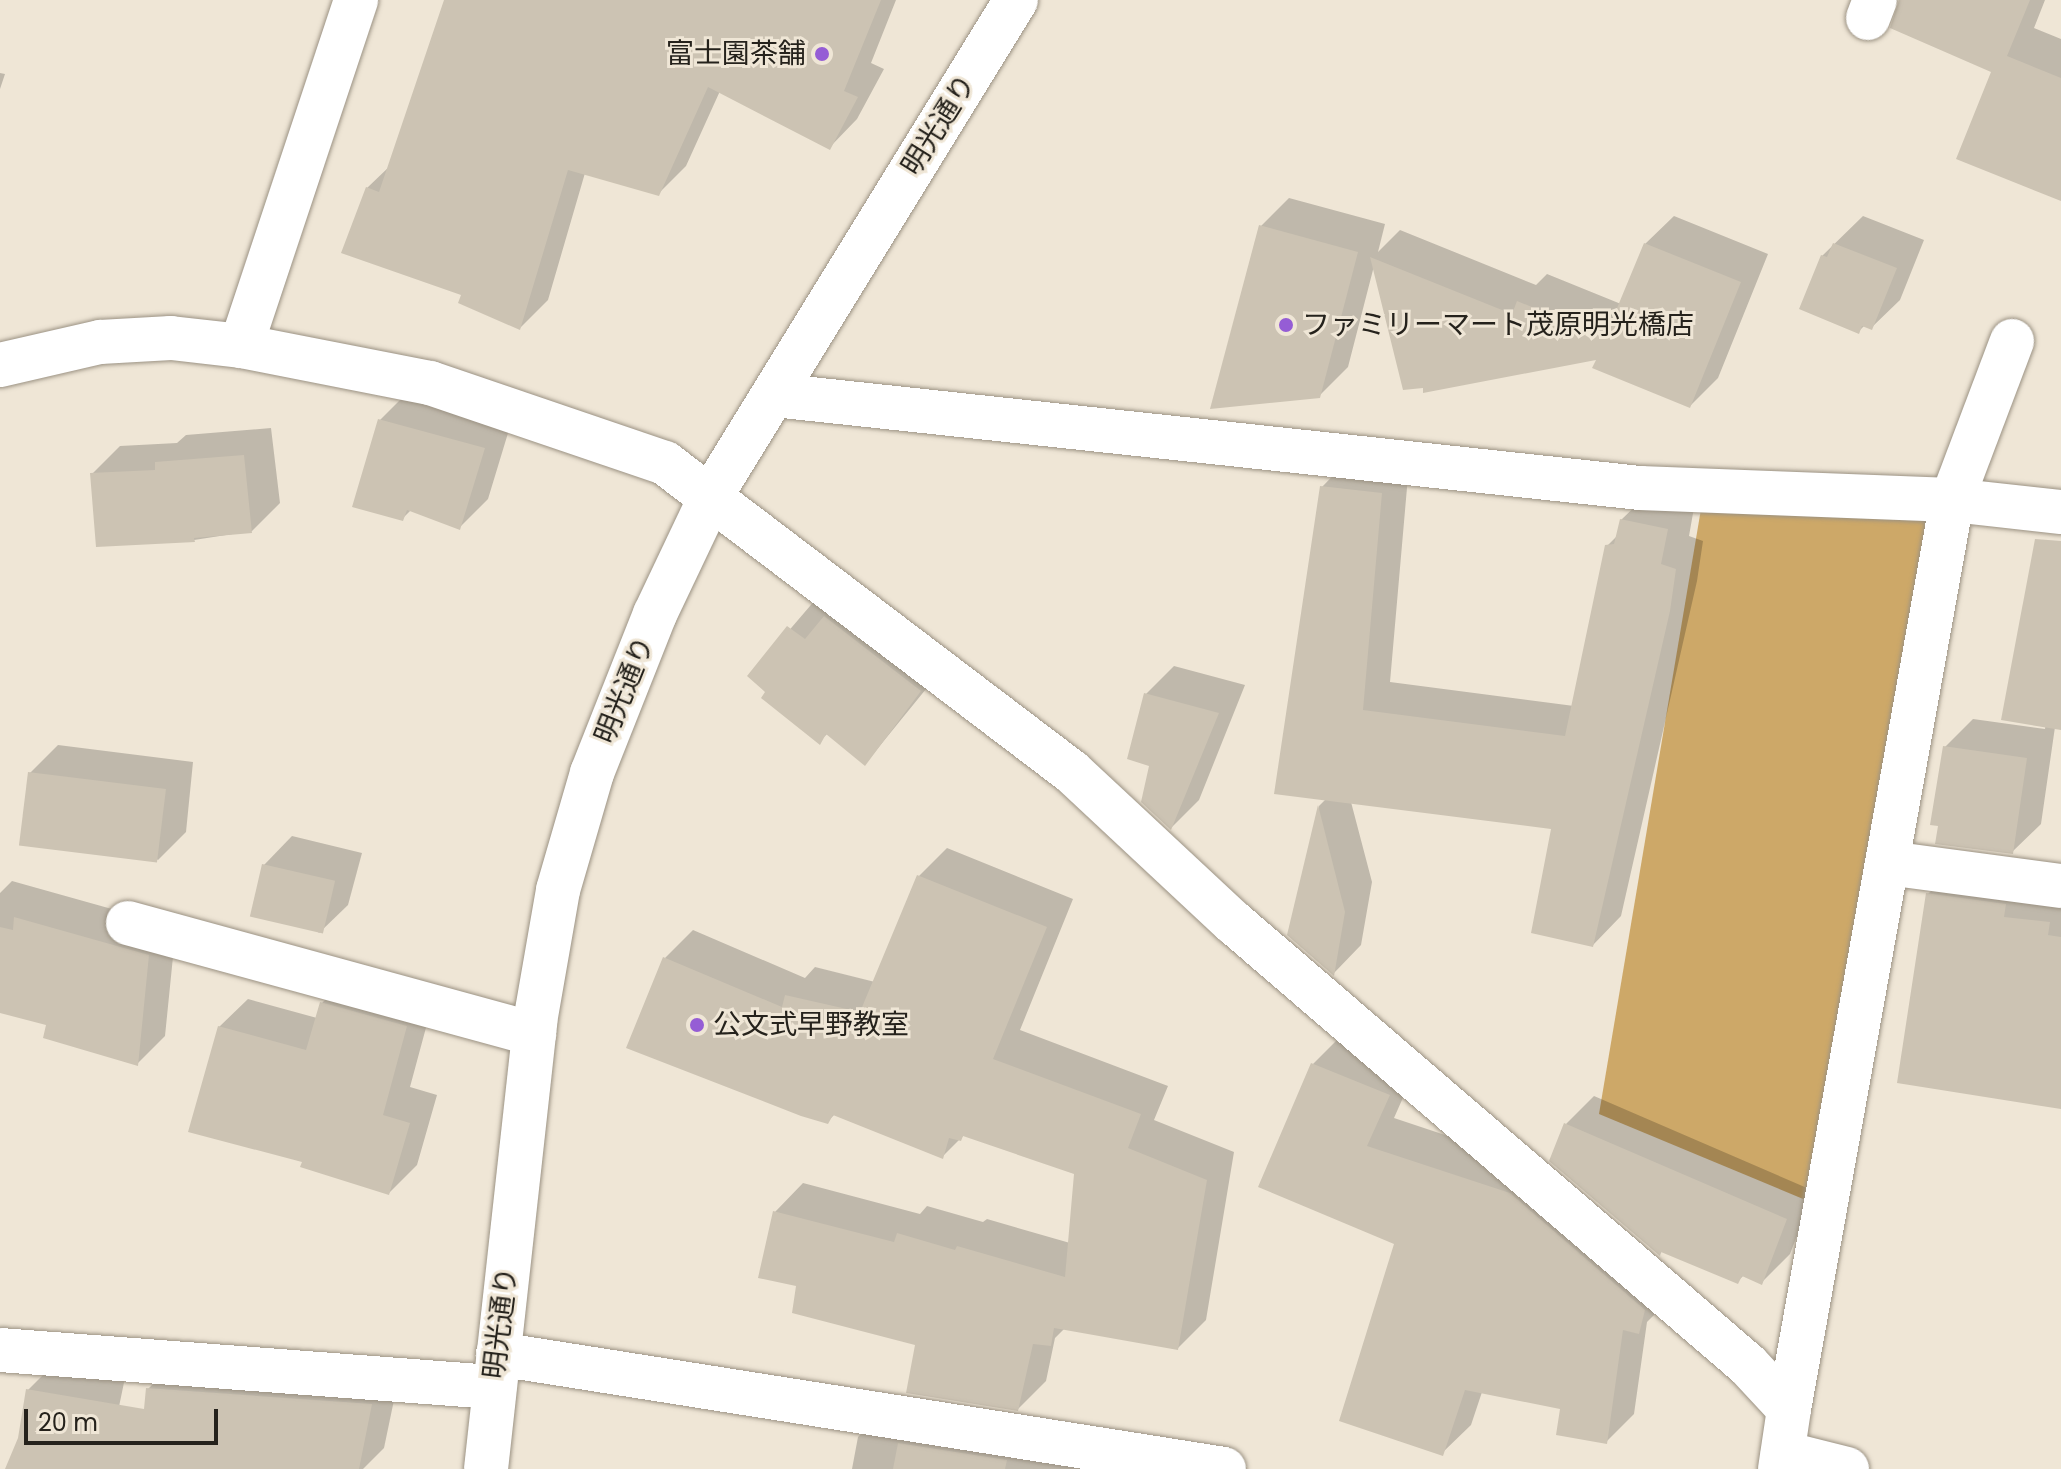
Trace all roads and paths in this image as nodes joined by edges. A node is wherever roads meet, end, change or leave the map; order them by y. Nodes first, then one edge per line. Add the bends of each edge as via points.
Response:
1 (356, 0) edge
2 (1016, 0) edge
3 (2012, 341) dead end
4 (241, 346) junction
5 (0, 365) edge
6 (774, 395) junction
7 (712, 494) junction
8 (1952, 500) junction
9 (2061, 512) edge
10 (1888, 863) junction
11 (2061, 886) edge
12 (128, 923) dead end
13 (534, 1034) junction
14 (0, 1350) edge
15 (496, 1370) junction
16 (1789, 1409) junction
17 (1781, 1461) edge
18 (1133, 1462) edge
19 (486, 1469) edge
20 (1224, 1469) edge
21 (1847, 1469) edge

1 - 4 street
2 - 6 street, 明光通り
3 - 8 street
4 - 5 street via 171,338 100,342
4 - 7 street via 430,383 665,463
6 - 7 street, 明光通り
6 - 8 street via 1640,488
7 - 13 street, 明光通り via 655,614 592,773 558,890
7 - 16 street via 1072,772 1233,922 1748,1365
8 - 9 street
8 - 10 street
10 - 11 street
10 - 16 street
12 - 13 street
13 - 15 street, 明光通り
14 - 15 street
15 - 18 street
15 - 19 street, 明光通り
16 - 17 street
17 - 21 street
18 - 20 street

